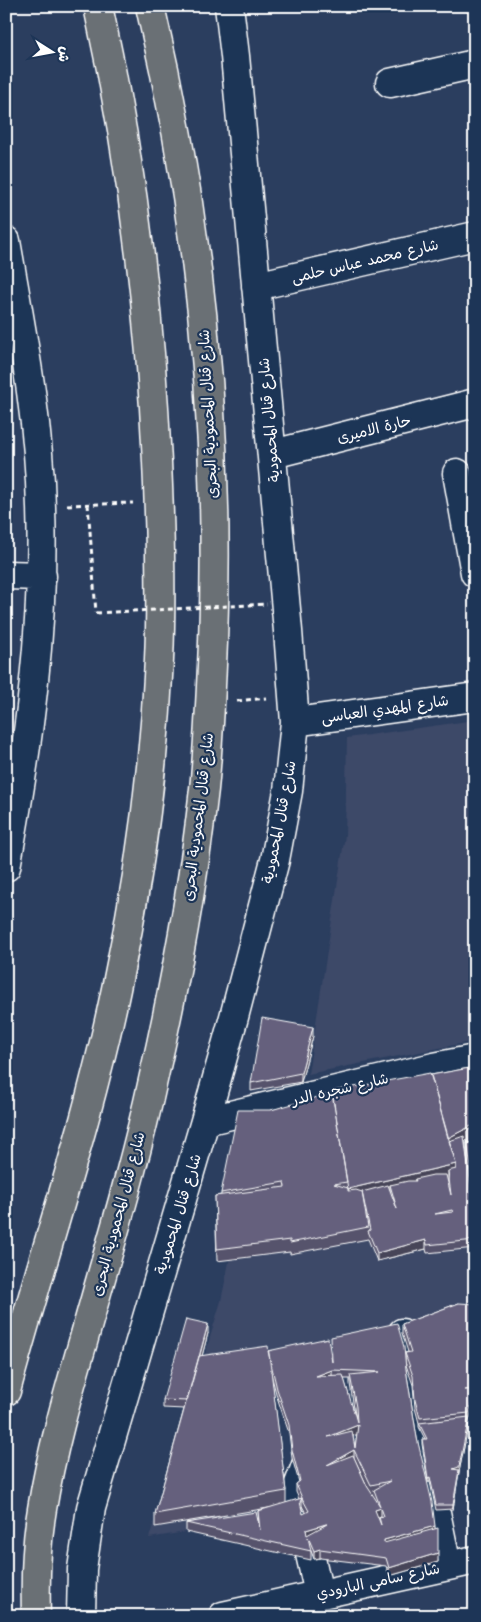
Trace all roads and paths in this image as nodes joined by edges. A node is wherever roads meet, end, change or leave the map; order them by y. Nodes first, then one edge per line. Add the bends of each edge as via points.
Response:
1 (98, 6) edge
2 (150, 6) edge
3 (229, 6) edge
4 (475, 64) edge
5 (390, 83) dead end
6 (475, 236) edge
7 (6, 241) edge
8 (256, 286) junction
9 (475, 403) edge
10 (272, 454) junction
11 (458, 473) dead end
12 (159, 502) junction
13 (88, 504) junction
14 (41, 505) junction
15 (475, 573) edge
16 (6, 575) edge
17 (42, 576) junction
18 (266, 604) dead end
19 (293, 694) junction
20 (475, 697) edge
21 (211, 703) junction
22 (295, 722) junction
23 (6, 867) edge
24 (475, 1059) edge
25 (205, 1121) junction
26 (402, 1333) edge
27 (6, 1391) edge
28 (318, 1431) edge
29 (475, 1560) edge
30 (447, 1566) junction
31 (319, 1594) junction
32 (36, 1616) edge
33 (81, 1616) edge
34 (223, 1616) edge

1 - 12 main road via 127,159 144,277 154,385
2 - 21 main road, شارع قنال المحمودية البحرى via 182,163 208,371 215,580
3 - 8 street, شارع قنال المحمودية
4 - 5 street
6 - 8 street, شارع محمد عباس حلمى
7 - 14 street via 36,429
8 - 10 street, شارع قنال المحمودية
9 - 10 street, حارة الاميرى
10 - 19 street, شارع قنال المحمودية
11 - 15 street
12 - 13 path
12 - 27 main road via 159,659 154,742 132,905 99,1068
13 - 14 path
13 - 18 path, bridge via 96,613
14 - 17 street
16 - 17 street
17 - 23 street via 26,744
19 - 21 path
19 - 22 street, شارع قنال المحمودية
20 - 22 street, شارع المهدي العباسى
21 - 32 main road, شارع قنال المحمودية البحرى via 204,788 173,994 127,1185 53,1450 41,1513 35,1576
22 - 25 street, شارع قنال المحمودية via 288,791 275,860
24 - 25 street, شارع شجره الدر
25 - 33 street, شارع قنال المحمودية via 91,1508 82,1569
26 - 30 street via 405,1362
28 - 31 street via 296,1492
29 - 30 street, شارع سامى البارودي
30 - 31 street, شارع سامى البارودي
31 - 34 street, شارع سامى البارودي

